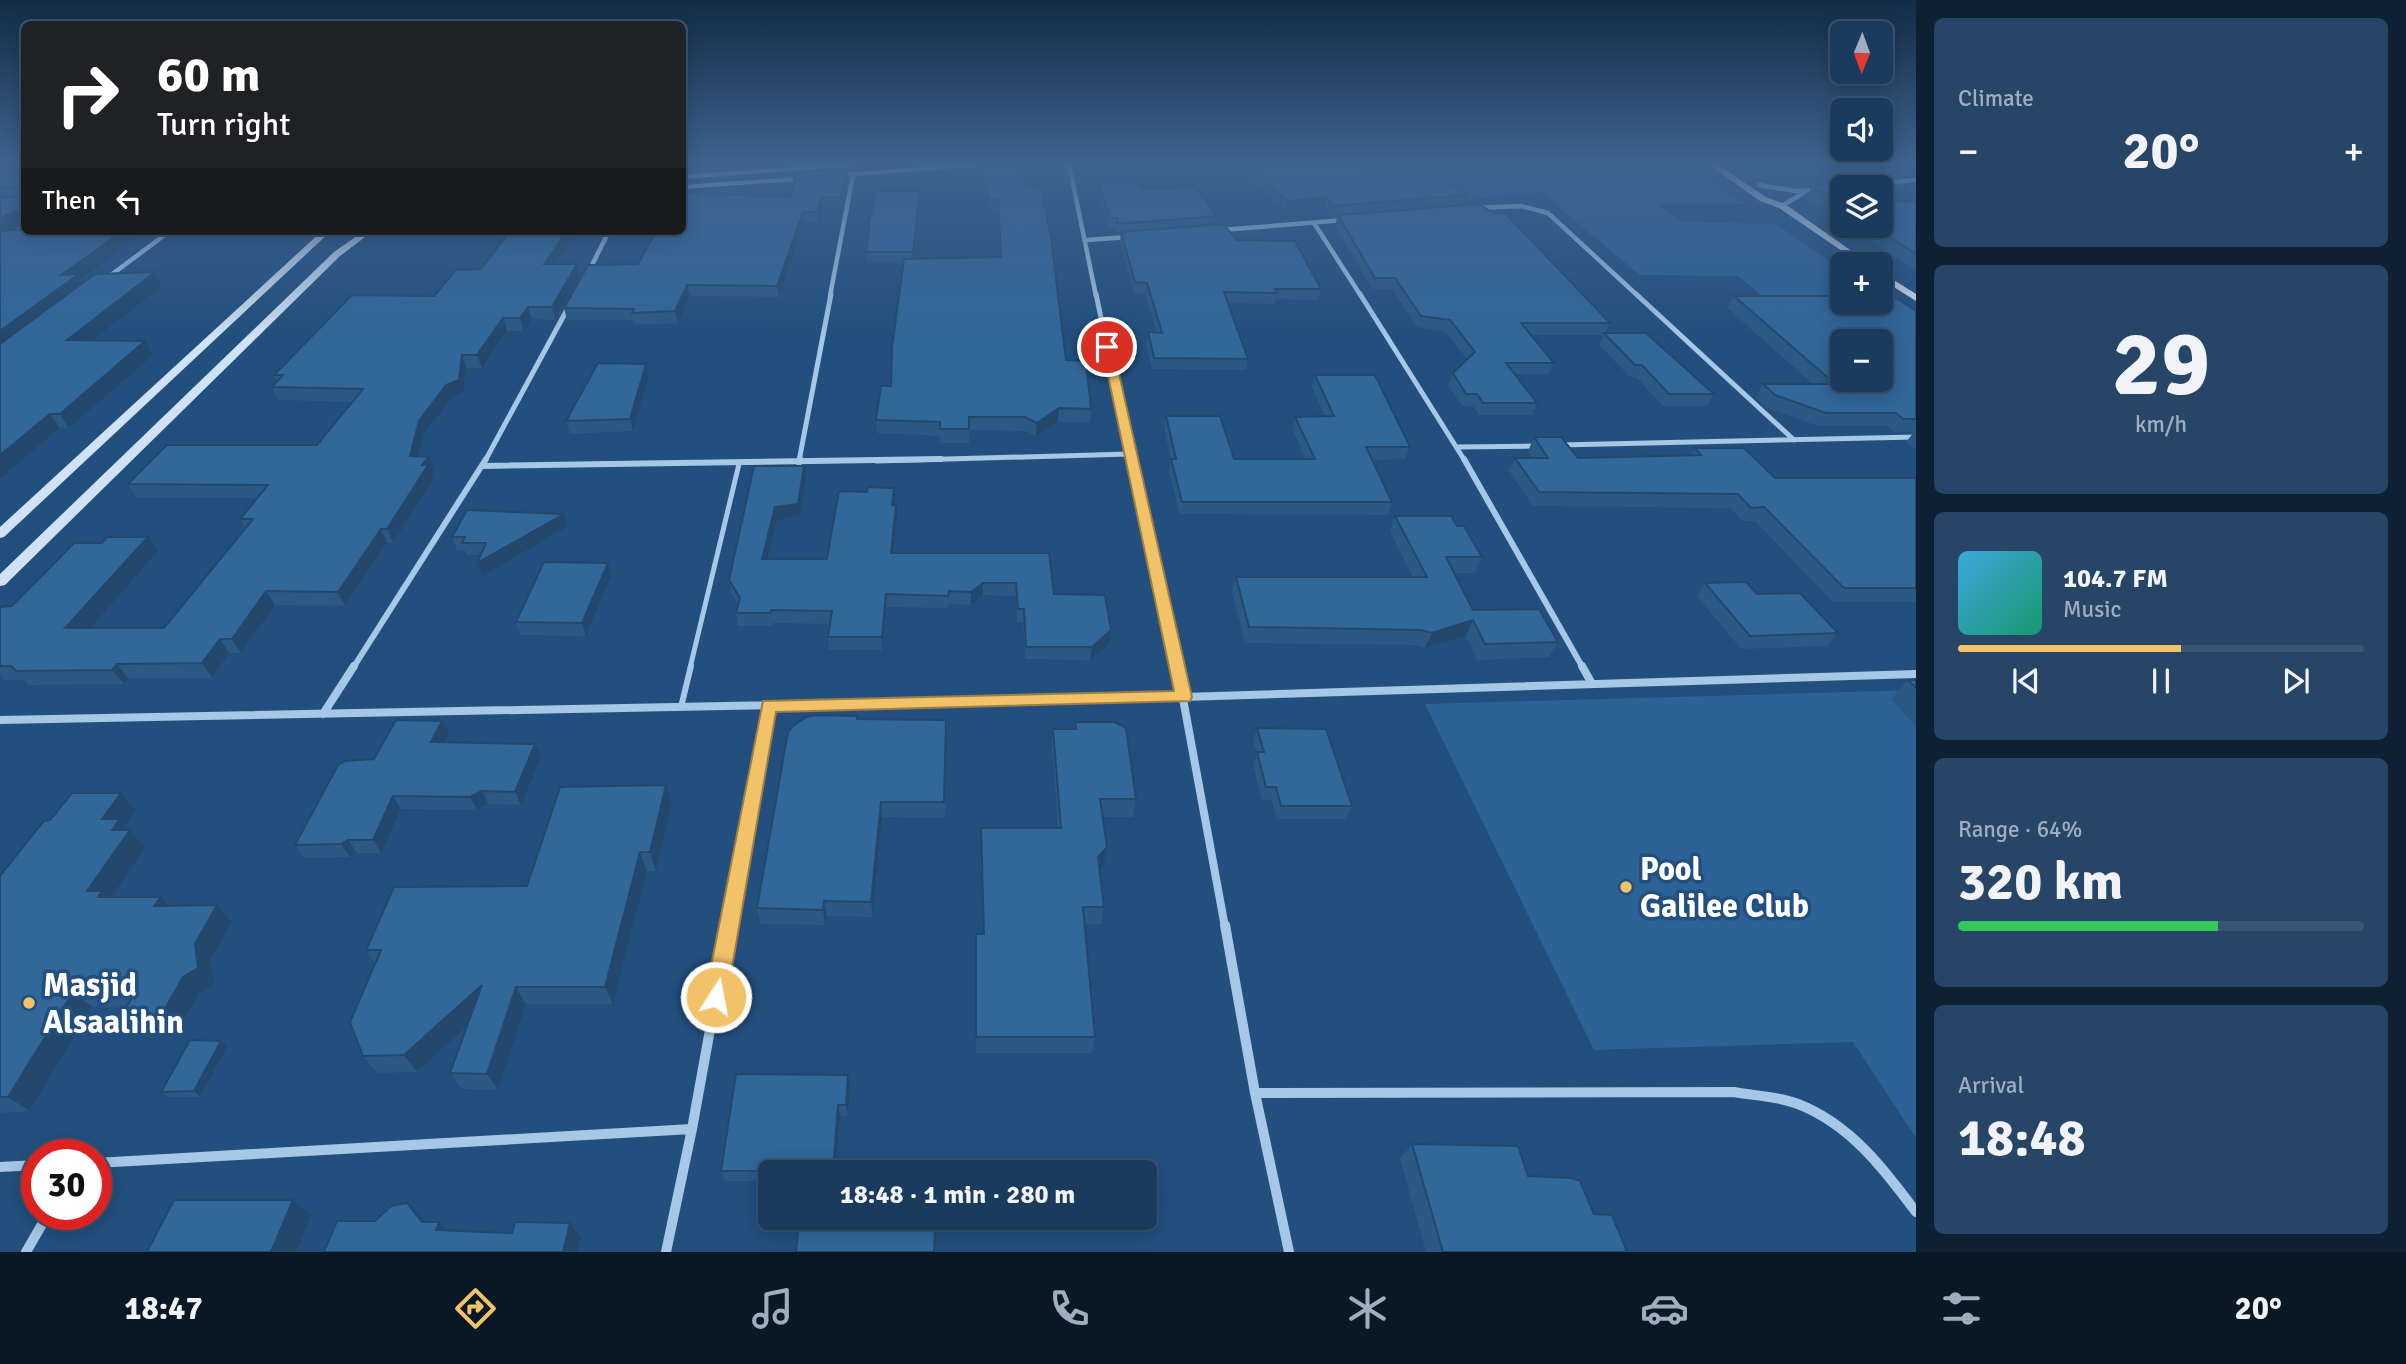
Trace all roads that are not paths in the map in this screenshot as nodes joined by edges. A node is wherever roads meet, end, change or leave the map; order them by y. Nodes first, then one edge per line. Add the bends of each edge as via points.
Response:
1 (844, 222) edge
2 (1082, 222) edge
3 (1320, 222) edge
4 (1558, 222) edge
5 (1806, 222) edge
6 (1314, 223) junction
7 (21, 229) edge
8 (1220, 230) edge
9 (165, 235) edge
10 (323, 235) edge
11 (363, 235) edge
12 (607, 235) edge
13 (1139, 236) edge
14 (18, 238) edge
15 (2, 240) edge
16 (1086, 240) junction
17 (1849, 252) edge
18 (585, 278) edge
19 (106, 279) edge
20 (1893, 283) edge
21 (1916, 298) edge
22 (572, 301) edge
23 (1916, 437) edge
24 (1794, 440) junction
25 (1457, 447) junction
26 (1129, 454) junction
27 (799, 463) junction
28 (739, 464) junction
29 (481, 466) junction
30 (0, 534) edge
31 (0, 582) edge
32 (1916, 674) edge
33 (1591, 682) junction
34 (1184, 697) junction
35 (769, 706) junction
36 (681, 708) junction
37 (323, 714) junction
38 (0, 720) edge
39 (1255, 1093) junction
40 (692, 1129) junction
41 (112, 1162) edge
42 (21, 1166) edge
43 (0, 1167) edge
44 (1916, 1212) edge
45 (39, 1230) edge
46 (26, 1252) edge
47 (666, 1252) edge
48 (1289, 1252) edge

1 - 27 street
2 - 16 street
3 - 6 street
4 - 24 street
5 - 17 street
6 - 8 street
6 - 25 street
7 - 15 street
9 - 19 street
10 - 30 street
11 - 31 street via 337,254
12 - 18 street
13 - 16 street
14 - 15 street
16 - 26 street
20 - 21 street
22 - 29 street
23 - 24 street
24 - 25 street
25 - 33 street
26 - 27 street
26 - 34 street
27 - 28 street
28 - 29 street
28 - 36 lane
29 - 37 street
32 - 33 street
33 - 34 street
34 - 35 street
34 - 39 street
35 - 36 street
35 - 40 street
36 - 37 street
37 - 38 street
39 - 44 street via 1734,1092 1797,1103 1840,1125 1881,1164
39 - 48 street
40 - 41 street
40 - 47 street
42 - 43 street
45 - 46 street

